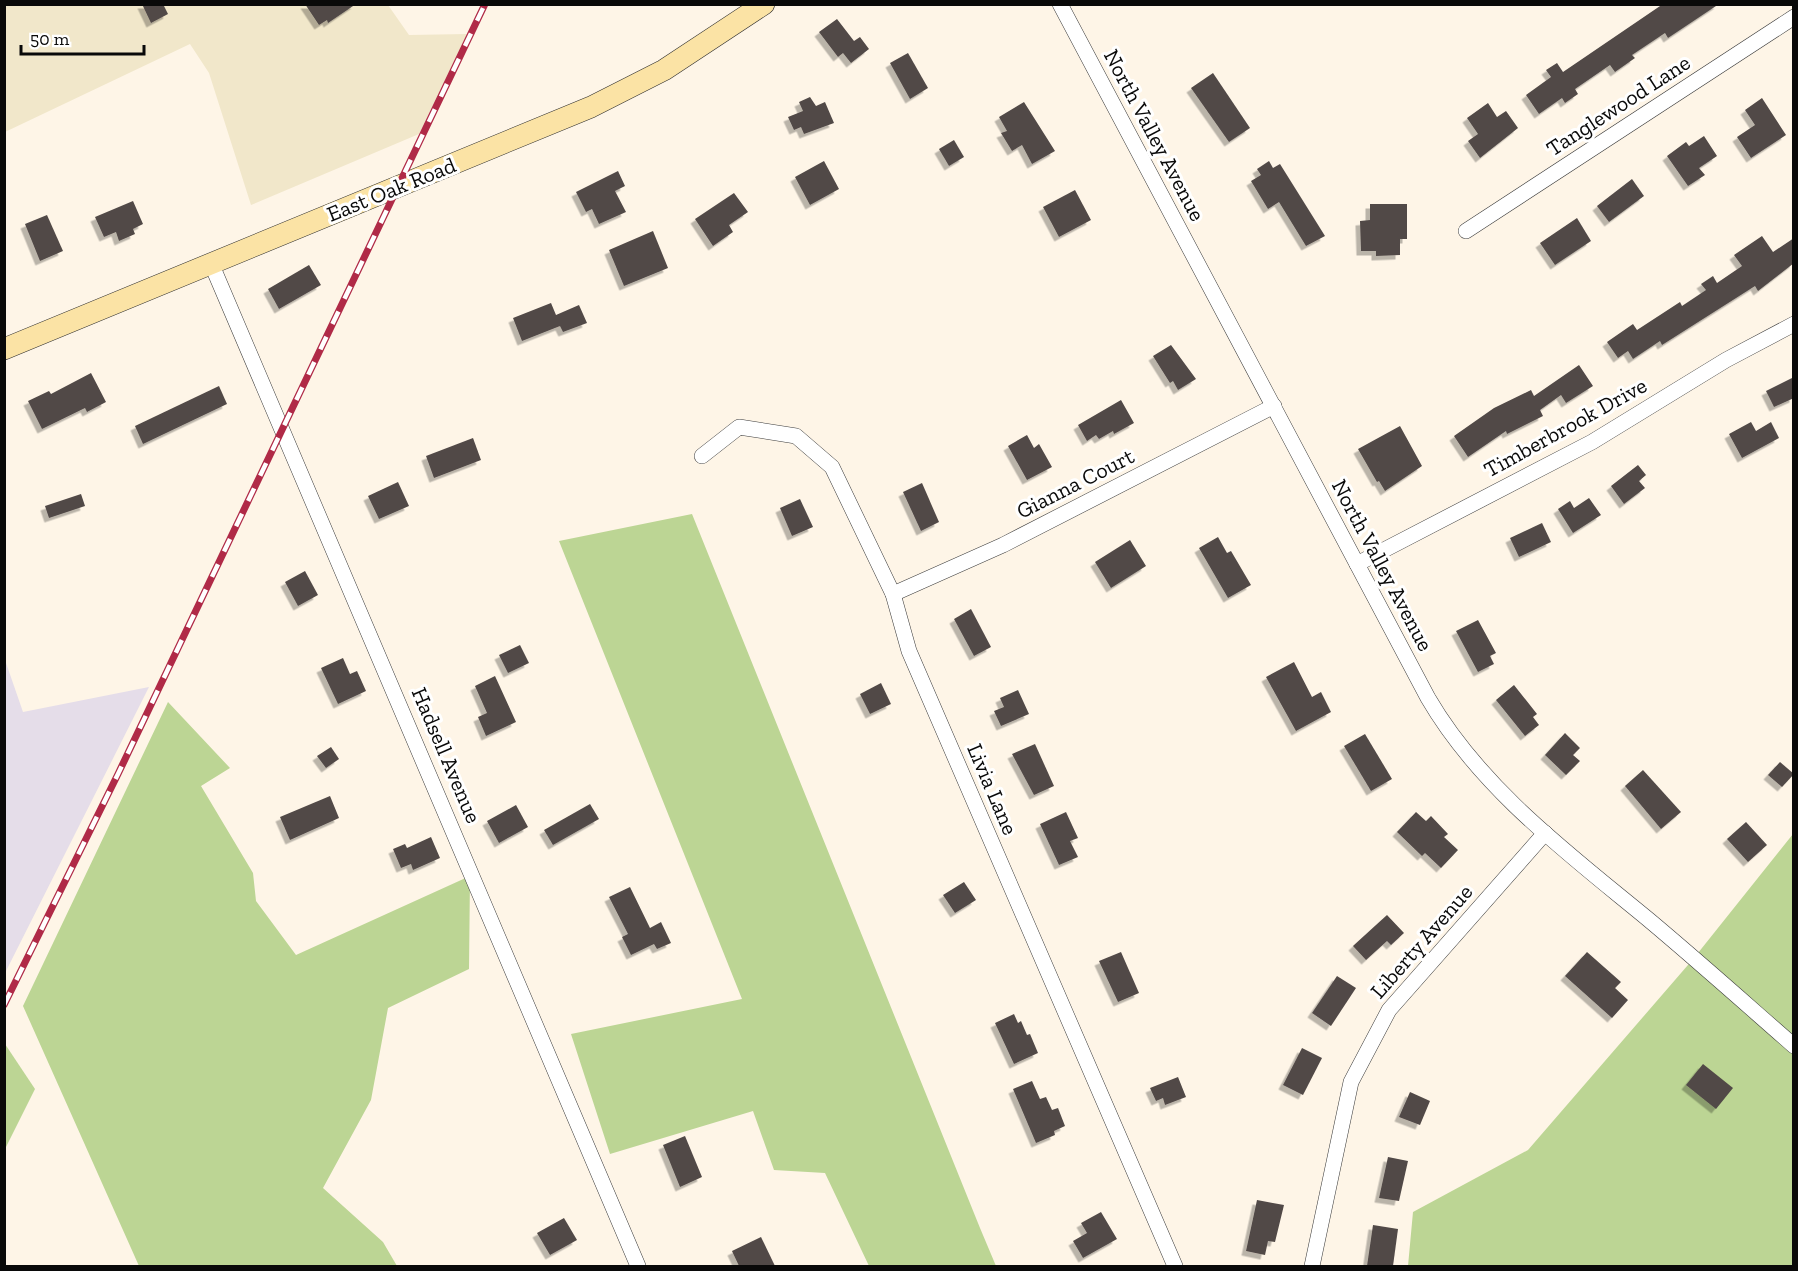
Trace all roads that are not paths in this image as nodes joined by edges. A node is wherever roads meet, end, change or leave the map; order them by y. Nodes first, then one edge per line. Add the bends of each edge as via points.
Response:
1 (764, 4) edge
2 (1060, 4) edge
3 (1794, 17) edge
4 (1466, 231) dead end
5 (211, 263) junction
6 (1794, 324) edge
7 (4, 350) edge
8 (1274, 406) junction
9 (702, 456) dead end
10 (1357, 564) junction
11 (893, 594) junction
12 (1545, 833) junction
13 (1794, 1046) edge
14 (639, 1266) edge
15 (1175, 1266) edge
16 (1312, 1266) edge

1 - 5 street, East Oak Road via 663,70 591,107
2 - 8 street, North Valley Avenue
3 - 4 street, Tanglewood Lane
5 - 7 street, East Oak Road
5 - 14 street, Hadsell Avenue
6 - 10 street, Timberbrook Drive via 1726,360 1592,442
8 - 10 street, North Valley Avenue
8 - 11 street, Gianna Court via 1004,545
9 - 11 street, Livia Lane via 739,427 796,436 832,467
10 - 12 street, North Valley Avenue via 1428,698 1457,744
11 - 15 street, Livia Lane via 909,651
12 - 13 street, North Valley Avenue
12 - 16 street, Liberty Avenue via 1389,1010 1351,1082

